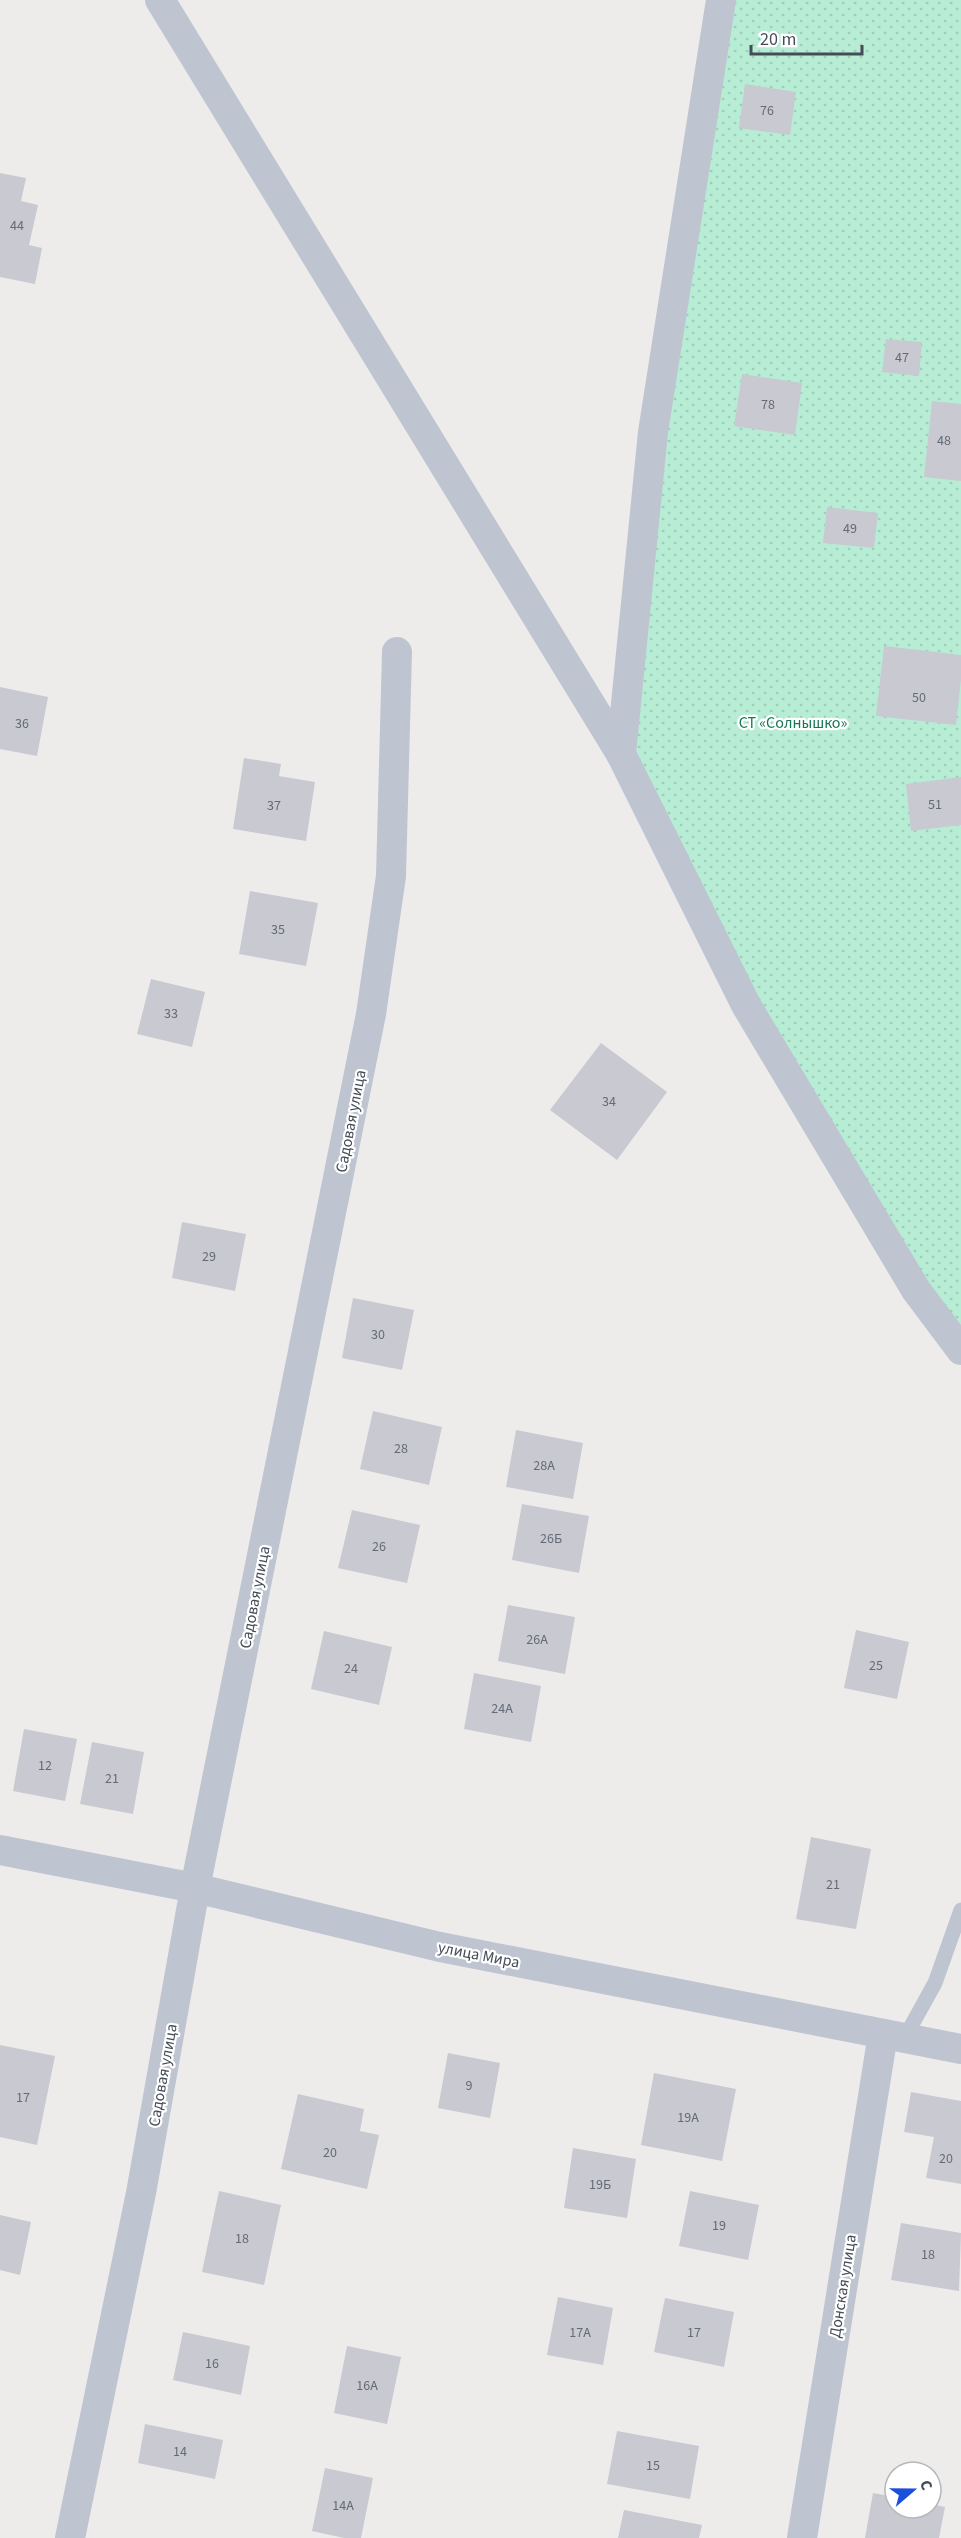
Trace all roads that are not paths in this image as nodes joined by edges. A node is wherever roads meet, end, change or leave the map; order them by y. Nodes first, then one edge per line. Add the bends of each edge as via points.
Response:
1 (160, 0) edge
2 (721, 0) edge
3 (397, 652) dead end
4 (621, 754) junction
5 (961, 1350) edge
6 (0, 1850) edge
7 (195, 1888) junction
8 (961, 1910) edge
9 (893, 2036) junction
10 (961, 2049) edge
11 (70, 2538) edge
12 (802, 2538) edge

1 - 4 street
2 - 4 street via 653,432
3 - 7 street, Садовая улица via 391,876 371,1014
4 - 5 street via 746,1005 916,1290
6 - 7 street, улица Мира
7 - 9 street, улица Мира via 440,1947
7 - 11 street, Садовая улица via 141,2193
8 - 9 lane via 935,1983
9 - 10 street, улица Мира
9 - 12 street, Донская улица

